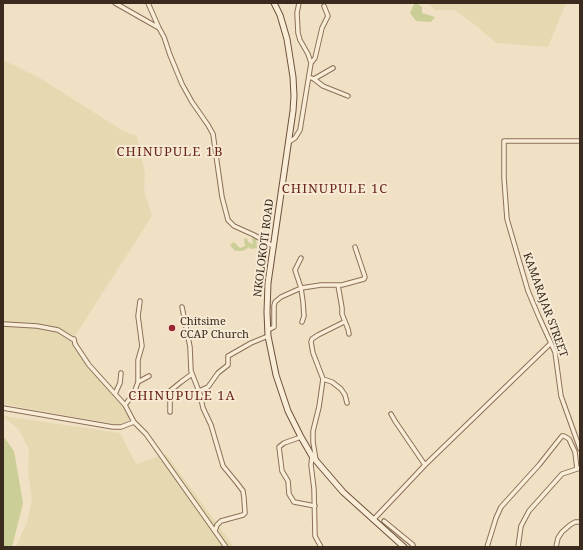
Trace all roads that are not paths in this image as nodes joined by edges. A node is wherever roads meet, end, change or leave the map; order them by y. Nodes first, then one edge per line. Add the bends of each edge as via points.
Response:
1 (115, 3) edge
2 (148, 3) edge
3 (274, 3) edge
4 (299, 3) edge
5 (324, 6) dead end
6 (159, 28) junction
7 (311, 63) junction
8 (334, 68) dead end
9 (309, 77) junction
10 (314, 79) junction
11 (348, 96) dead end
12 (580, 141) edge
13 (289, 142) junction
14 (273, 246) junction
15 (355, 246) dead end
16 (301, 258) dead end
17 (338, 285) junction
18 (301, 288) junction
19 (140, 301) dead end
20 (182, 307) dead end
21 (302, 322) dead end
22 (344, 322) junction
23 (3, 324) edge
24 (268, 330) junction
25 (349, 334) dead end
26 (268, 336) junction
27 (551, 343) junction
28 (121, 372) dead end
29 (192, 374) junction
30 (149, 376) dead end
31 (322, 379) junction
32 (138, 382) junction
33 (199, 392) junction
34 (115, 394) junction
35 (347, 403) dead end
36 (125, 405) junction
37 (3, 408) edge
38 (170, 412) dead end
39 (391, 414) dead end
40 (134, 422) junction
41 (301, 437) junction
42 (580, 450) edge
43 (312, 456) junction
44 (316, 461) junction
45 (426, 465) junction
46 (579, 469) edge
47 (315, 506) junction
48 (373, 520) junction
49 (384, 521) dead end
50 (580, 522) edge
51 (215, 531) junction
52 (226, 547) edge
53 (321, 547) edge
54 (404, 547) edge
55 (412, 547) edge
56 (487, 547) edge
57 (518, 547) edge
58 (556, 547) edge

1 - 6 street
2 - 6 street
3 - 13 main road, NKOLOKOTI ROAD via 287,39 293,77 294,111
4 - 7 street via 298,33
5 - 7 street via 328,16 322,28 315,58
6 - 14 street via 182,84 213,134 228,220 234,226
7 - 9 street
8 - 10 street
9 - 10 street
9 - 13 street via 300,130
10 - 11 street via 323,86
12 - 27 street, KAMARAJAR STREET via 504,141 508,219 528,290
13 - 14 main road, NKOLOKOTI ROAD
14 - 24 main road, NKOLOKOTI ROAD via 268,289
15 - 17 street via 365,278
16 - 18 street via 295,270
17 - 18 street
17 - 22 street
18 - 21 street via 304,316
18 - 24 street via 277,300 273,311 274,326
19 - 32 street via 138,316 142,346 138,360
20 - 29 street
22 - 25 street
22 - 31 street via 312,339 313,353
23 - 34 street via 58,330 74,340 89,365
24 - 26 main road, NKOLOKOTI ROAD
26 - 33 street via 228,356 228,365 218,372 208,387
26 - 41 main road, NKOLOKOTI ROAD via 283,398
27 - 42 street, KAMARAJAR STREET via 555,352 561,396
27 - 45 street
28 - 34 street
29 - 33 street
29 - 38 street via 170,392
30 - 32 street
31 - 35 street via 332,382 342,390
31 - 44 street via 313,431
32 - 36 street
33 - 51 street via 222,466 243,491 244,498 245,513 221,522
34 - 36 street
36 - 40 street
37 - 40 street via 113,427
39 - 45 street
40 - 51 street via 146,434
41 - 43 main road, NKOLOKOTI ROAD
41 - 47 street via 279,447 282,471 294,502
43 - 44 main road, NKOLOKOTI ROAD
43 - 47 street
44 - 48 main road, NKOLOKOTI ROAD via 343,492
45 - 48 street
46 - 56 street via 568,439 562,436 501,507
46 - 57 street via 562,474 529,511 521,526
47 - 53 street via 315,536
48 - 54 main road, NKOLOKOTI ROAD
49 - 55 street via 412,544
50 - 58 street via 575,522 562,532
51 - 52 street

